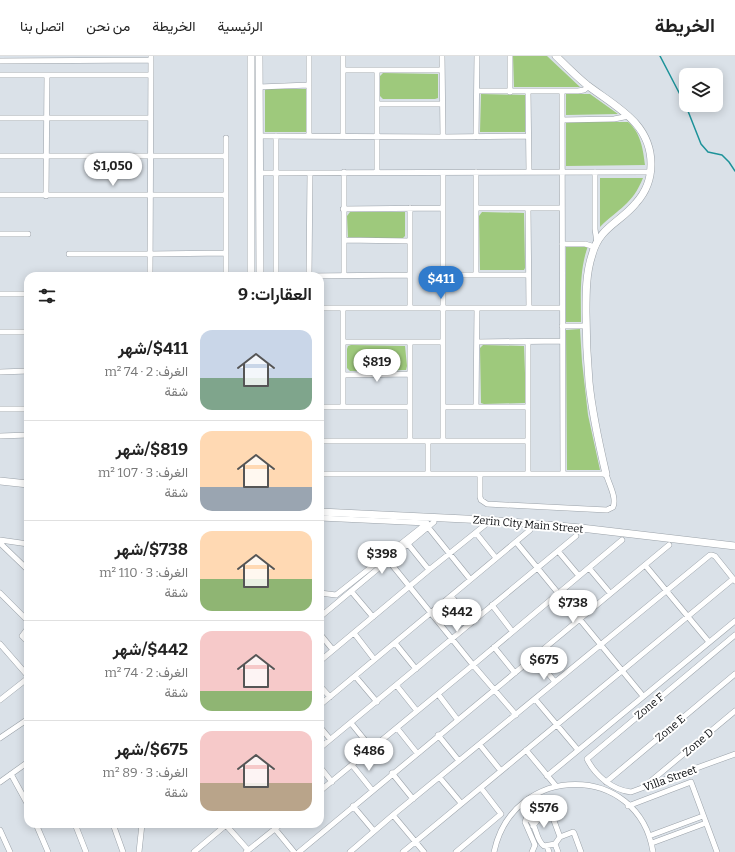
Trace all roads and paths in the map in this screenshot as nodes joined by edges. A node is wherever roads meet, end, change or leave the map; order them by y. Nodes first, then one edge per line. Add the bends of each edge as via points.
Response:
1 (251, 56) edge
2 (259, 56) edge
3 (309, 56) edge
4 (343, 56) edge
5 (442, 56) edge
6 (477, 56) edge
7 (510, 56) edge
8 (556, 56) edge
9 (46, 58) edge
10 (151, 58) edge
11 (0, 61) edge
12 (343, 70) junction
13 (377, 70) junction
14 (442, 70) junction
15 (0, 75) edge
16 (46, 75) junction
17 (151, 75) junction
18 (309, 85) junction
19 (589, 86) junction
20 (259, 87) junction
21 (477, 91) junction
22 (528, 91) junction
23 (562, 91) junction
24 (510, 92) junction
25 (377, 104) junction
26 (442, 104) junction
27 (629, 116) junction
28 (0, 118) edge
29 (47, 118) junction
30 (150, 118) junction
31 (562, 120) junction
32 (260, 136) junction
33 (276, 136) junction
34 (309, 136) junction
35 (343, 136) junction
36 (377, 136) junction
37 (528, 136) junction
38 (443, 137) junction
39 (476, 137) junction
40 (226, 138) dead end
41 (0, 156) edge
42 (47, 156) junction
43 (150, 156) junction
44 (226, 156) junction
45 (344, 172) junction
46 (377, 172) junction
47 (476, 172) junction
48 (528, 172) junction
49 (562, 172) junction
50 (595, 172) junction
51 (650, 172) junction
52 (260, 173) junction
53 (276, 173) junction
54 (310, 173) junction
55 (443, 173) junction
56 (0, 195) edge
57 (226, 195) junction
58 (46, 196) junction
59 (150, 196) junction
60 (260, 201) junction
61 (251, 202) junction
62 (410, 208) junction
63 (443, 208) junction
64 (476, 208) junction
65 (528, 208) junction
66 (562, 208) junction
67 (344, 209) junction
68 (0, 234) edge
69 (28, 234) dead end
70 (344, 240) junction
71 (410, 241) junction
72 (562, 244) junction
73 (596, 245) junction
74 (226, 253) junction
75 (69, 254) dead end
76 (150, 254) junction
77 (150, 272) edge
78 (226, 272) edge
79 (251, 272) edge
80 (260, 272) edge
81 (276, 272) edge
82 (309, 272) edge
83 (344, 275) junction
84 (410, 275) junction
85 (443, 275) junction
86 (476, 275) junction
87 (528, 275) junction
88 (324, 276) edge
89 (0, 294) edge
90 (24, 294) edge
91 (324, 308) edge
92 (343, 308) junction
93 (410, 308) junction
94 (443, 308) junction
95 (477, 308) junction
96 (529, 308) junction
97 (562, 308) junction
98 (562, 326) junction
99 (586, 326) junction
100 (0, 332) edge
101 (24, 332) edge
102 (562, 341) junction
103 (343, 342) junction
104 (410, 342) junction
105 (443, 342) junction
106 (477, 342) junction
107 (528, 342) junction
108 (24, 371) edge
109 (0, 372) edge
110 (410, 374) junction
111 (343, 375) junction
112 (410, 407) junction
113 (443, 407) junction
114 (476, 407) junction
115 (528, 407) junction
116 (324, 408) edge
117 (343, 408) junction
118 (0, 409) edge
119 (24, 409) edge
120 (24, 435) edge
121 (0, 436) edge
122 (324, 441) edge
123 (410, 441) junction
124 (428, 441) junction
125 (443, 441) junction
126 (528, 441) junction
127 (324, 474) edge
128 (428, 474) junction
129 (480, 474) junction
130 (528, 474) junction
131 (563, 474) junction
132 (606, 474) junction
133 (0, 481) edge
134 (24, 484) edge
135 (324, 512) edge
136 (324, 518) edge
137 (434, 522) dead end
138 (485, 525) dead end
139 (428, 527) junction
140 (530, 530) dead end
141 (476, 533) junction
142 (576, 536) dead end
143 (622, 540) dead end
144 (0, 541) edge
145 (516, 542) junction
146 (24, 544) edge
147 (408, 544) junction
148 (669, 545) dead end
149 (735, 546) edge
150 (558, 551) junction
151 (449, 554) junction
152 (496, 558) junction
153 (388, 560) junction
154 (645, 565) junction
155 (24, 566) edge
156 (537, 568) junction
157 (589, 568) junction
158 (429, 570) junction
159 (579, 576) junction
160 (470, 579) junction
161 (734, 580) edge
162 (410, 586) junction
163 (352, 591) junction
164 (666, 591) junction
165 (0, 593) edge
166 (558, 593) junction
167 (610, 593) junction
168 (324, 594) edge
169 (451, 596) junction
170 (492, 605) junction
171 (431, 612) junction
172 (324, 613) edge
173 (24, 616) edge
174 (373, 617) junction
175 (688, 617) junction
176 (580, 619) junction
177 (472, 621) junction
178 (735, 621) edge
179 (512, 631) junction
180 (354, 633) junction
181 (735, 635) edge
182 (324, 639) edge
183 (452, 640) junction
184 (709, 642) junction
185 (395, 643) junction
186 (0, 644) edge
187 (601, 644) junction
188 (494, 647) junction
189 (2, 650) edge
190 (333, 650) junction
191 (535, 657) junction
192 (324, 658) edge
193 (374, 659) junction
194 (473, 665) junction
195 (416, 669) junction
196 (622, 670) junction
197 (24, 673) edge
198 (515, 673) junction
199 (735, 674) edge
200 (355, 676) junction
201 (24, 680) edge
202 (555, 682) junction
203 (397, 686) junction
204 (324, 690) edge
205 (495, 691) junction
206 (438, 694) junction
207 (643, 696) junction
208 (330, 697) junction
209 (535, 699) junction
210 (0, 700) edge
211 (324, 702) edge
212 (376, 702) junction
213 (417, 711) junction
214 (735, 711) edge
215 (516, 715) junction
216 (457, 719) junction
217 (24, 722) edge
218 (351, 723) junction
219 (556, 725) junction
220 (397, 728) junction
221 (324, 731) edge
222 (438, 736) junction
223 (0, 738) edge
224 (330, 739) junction
225 (324, 744) edge
226 (480, 745) junction
227 (372, 749) junction
228 (526, 750) junction
229 (578, 750) junction
230 (735, 750) edge
231 (417, 753) junction
232 (735, 754) edge
233 (727, 758) junction
234 (459, 761) junction
235 (24, 765) edge
236 (352, 766) junction
237 (501, 771) junction
238 (324, 772) edge
239 (392, 773) junction
240 (11, 774) junction
241 (547, 776) junction
242 (440, 778) junction
243 (0, 782) edge
244 (332, 782) junction
245 (606, 782) junction
246 (556, 786) junction
247 (324, 788) edge
248 (481, 788) junction
249 (643, 788) junction
250 (372, 790) junction
251 (626, 791) junction
252 (24, 798) edge
253 (413, 799) junction
254 (622, 800) junction
255 (461, 803) junction
256 (353, 806) junction
257 (628, 806) junction
258 (393, 815) junction
259 (703, 816) junction
260 (706, 823) junction
261 (534, 826) junction
262 (38, 828) edge
263 (77, 828) edge
264 (114, 828) edge
265 (142, 828) edge
266 (222, 828) edge
267 (228, 828) edge
268 (275, 829) joint
269 (0, 830) edge
270 (374, 831) junction
271 (649, 836) junction
272 (560, 837) junction
273 (2, 838) edge
274 (415, 842) junction
275 (540, 843) junction
276 (652, 843) junction
277 (555, 844) junction
278 (534, 845) junction
279 (547, 846) junction
280 (247, 851) edge
281 (458, 851) edge
282 (10, 852) edge
283 (48, 852) edge
284 (86, 852) edge
285 (123, 852) edge
286 (139, 852) edge
287 (194, 852) edge
288 (294, 852) edge
289 (299, 852) edge
290 (350, 852) edge
291 (403, 852) edge
292 (424, 852) edge
293 (494, 852) edge
294 (532, 852) edge
295 (549, 852) edge
296 (558, 852) edge
297 (581, 852) edge
298 (653, 852) edge
299 (717, 852) edge

1 - 61 street
2 - 20 street
3 - 18 street
4 - 12 street
5 - 14 street
6 - 21 street
7 - 24 street
8 - 19 street
9 - 10 street
9 - 11 street
10 - 17 street
12 - 13 street
12 - 35 street
13 - 14 street
13 - 25 street
14 - 26 street
15 - 16 street
16 - 17 street
16 - 29 street
17 - 30 street
18 - 20 street
18 - 34 street
19 - 23 street via 581,91
19 - 27 street
20 - 32 street
21 - 24 street
21 - 39 street
22 - 23 street
22 - 24 street
22 - 37 street
23 - 31 street
25 - 26 street
25 - 36 street
26 - 38 street
27 - 31 street via 618,119
27 - 51 street via 645,136 651,158
28 - 29 street
29 - 30 street
29 - 42 street
30 - 43 street
31 - 49 street
32 - 33 street
32 - 52 street
33 - 34 street
33 - 53 street
34 - 35 street
35 - 36 street
36 - 38 street
36 - 46 street
37 - 39 street
37 - 48 street
38 - 39 street
40 - 44 street
41 - 42 street
42 - 43 street
42 - 58 street
43 - 44 street
43 - 59 street
44 - 57 street
45 - 46 street
45 - 54 street
45 - 67 street
46 - 55 street
47 - 48 street
47 - 55 street
47 - 64 street
48 - 49 street
49 - 50 street
49 - 66 street
50 - 51 street
50 - 73 street
51 - 73 street via 639,200 611,224
52 - 53 street
52 - 60 street
53 - 54 street
53 - 81 street
54 - 82 street
55 - 63 street
56 - 58 street
57 - 59 street
57 - 74 street
58 - 59 street
59 - 76 street
60 - 61 street
60 - 80 street
61 - 79 street
62 - 63 street
62 - 67 street
62 - 71 street
63 - 85 street
64 - 65 street
64 - 86 street
65 - 66 street
65 - 87 street
66 - 72 street
67 - 70 street
68 - 69 street
70 - 71 street
70 - 83 street
71 - 84 street
72 - 73 street
72 - 97 street
73 - 99 street via 588,274
74 - 76 street
74 - 78 street
75 - 76 street
76 - 77 street
83 - 84 street
83 - 88 street
84 - 93 street
85 - 86 street
85 - 94 street
86 - 87 street
87 - 96 street
89 - 90 street
91 - 92 street
92 - 93 street
92 - 103 street
93 - 94 street
94 - 95 street
94 - 105 street
95 - 96 street
95 - 106 street
96 - 97 street
97 - 98 street
98 - 99 street
98 - 102 street
99 - 132 street via 589,383
100 - 101 street
102 - 107 street
102 - 131 street
103 - 104 street
103 - 111 street
104 - 105 street
104 - 110 street
105 - 113 street
106 - 107 street
106 - 114 street
107 - 115 street
108 - 109 street
110 - 111 street
110 - 112 street
111 - 117 street
112 - 117 street
112 - 123 street
113 - 114 street
113 - 125 street
114 - 115 street
115 - 126 street
116 - 117 street
118 - 119 street
120 - 121 street
122 - 123 street
123 - 124 street
124 - 125 street
124 - 128 street
125 - 126 street
126 - 130 street
127 - 128 street
128 - 129 street
129 - 130 street
129 - 132 street via 480,497 483,503 607,510 613,507 614,497
130 - 131 street
131 - 132 street
133 - 134 street
135 - 149 street, Zerin City Main Street via 486,520
136 - 168 street via 427,523 336,595
137 - 139 street
138 - 141 street
139 - 147 street
139 - 151 street
140 - 145 street
141 - 151 street
141 - 152 street
142 - 150 street
143 - 157 street
144 - 146 street
144 - 155 street
145 - 152 street
145 - 156 street
147 - 153 street
147 - 158 street
148 - 154 street
150 - 156 street
150 - 159 street
151 - 158 street
151 - 160 street
152 - 160 street
153 - 162 street
153 - 163 street
154 - 164 street
154 - 167 street
156 - 166 street
156 - 170 street
157 - 159 street
157 - 167 street
158 - 162 street
159 - 166 street
160 - 169 street
161 - 164 street via 712,555
161 - 175 street
162 - 171 street
162 - 174 street
163 - 172 street
163 - 174 street
164 - 175 street
164 - 187 street
165 - 173 street
166 - 176 street
166 - 179 street
167 - 176 street
169 - 171 street
169 - 177 street
170 - 177 street
170 - 179 street
171 - 183 street
171 - 185 street
174 - 180 street
175 - 184 street
175 - 196 street
176 - 187 street
176 - 191 street
177 - 183 street
178 - 184 street
179 - 188 street
180 - 190 street
180 - 193 street
181 - 245 street, Zone F via 587,758
182 - 190 street
183 - 194 street
183 - 195 street
184 - 207 street
185 - 193 street
185 - 195 street
186 - 189 street
187 - 196 street
187 - 202 street
188 - 194 street
188 - 198 street
189 - 197 street
190 - 192 street
191 - 198 street
191 - 202 street
193 - 200 street
194 - 205 street
194 - 206 street
195 - 203 street
196 - 207 street
196 - 219 street
198 - 205 street
199 - 245 street, Zone E
200 - 208 street
200 - 212 street
201 - 210 street
202 - 209 street
203 - 212 street
203 - 213 street
204 - 208 street
205 - 215 street
205 - 216 street
206 - 213 street
206 - 216 street
207 - 229 street
208 - 211 street
209 - 215 street
209 - 219 street
212 - 218 street
213 - 220 street
214 - 249 street, Zone D
215 - 226 street
216 - 222 street
217 - 223 street
218 - 224 street
218 - 227 street
219 - 228 street
219 - 229 street
220 - 227 street
220 - 231 street
221 - 224 street
222 - 231 street
222 - 234 street
224 - 225 street
226 - 234 street
226 - 237 street
227 - 236 street
228 - 237 street
228 - 241 street
229 - 241 street
230 - 233 street
231 - 239 street
232 - 233 street, Villa Street
233 - 249 street, Villa Street
234 - 242 street
235 - 240 street
236 - 244 street
236 - 250 street
237 - 248 street
238 - 244 street
239 - 250 street
239 - 253 street
240 - 243 street
240 - 252 street
241 - 246 street
242 - 253 street
242 - 255 street
244 - 247 street
245 - 251 street
246 - 254 street via 569,784 596,787
246 - 293 street via 528,798 517,808 501,830
248 - 255 street
248 - 281 street via 501,814
249 - 251 street, Villa Street
250 - 256 street
251 - 254 street
253 - 258 street
254 - 257 street
255 - 274 street
256 - 270 street
256 - 289 street
257 - 259 street via 691,782
257 - 271 street via 641,820
258 - 270 street
258 - 274 street
259 - 260 street
259 - 271 street
260 - 276 street
260 - 299 street
261 - 272 street via 539,818 550,816
261 - 275 street
261 - 278 street via 530,819 526,819
262 - 283 street
263 - 284 street
264 - 285 street
265 - 286 street
266 - 287 street
267 - 280 street
268 - 280 street
268 - 288 street
269 - 273 street
270 - 290 street
271 - 276 street
272 - 277 street
272 - 297 street via 574,833
273 - 282 street
274 - 291 street
274 - 292 street
275 - 278 street
275 - 279 street
276 - 298 street
277 - 279 street
277 - 296 street
278 - 294 street
279 - 295 street

